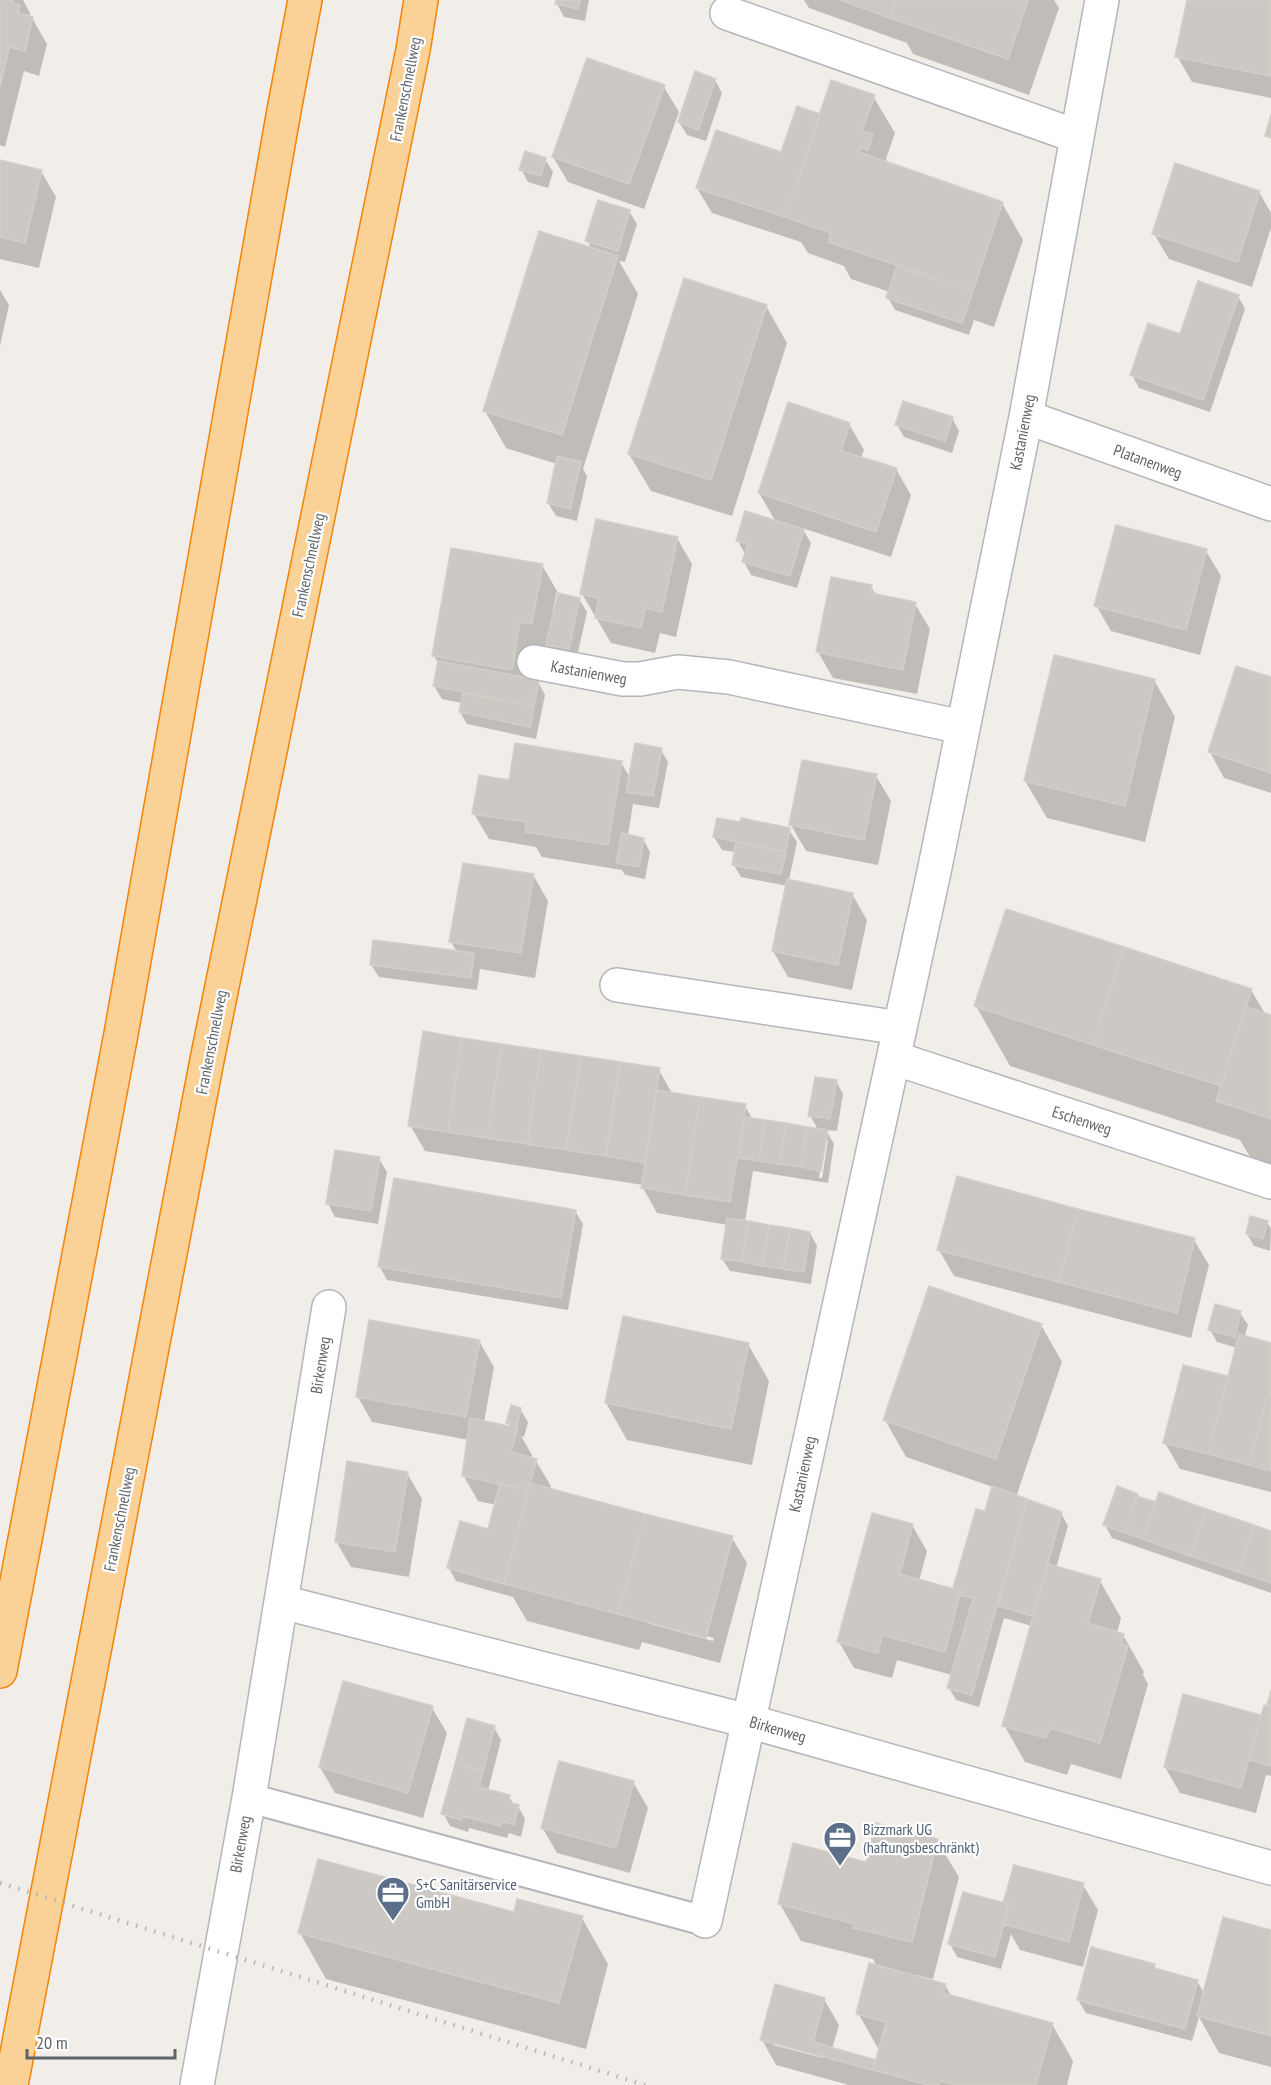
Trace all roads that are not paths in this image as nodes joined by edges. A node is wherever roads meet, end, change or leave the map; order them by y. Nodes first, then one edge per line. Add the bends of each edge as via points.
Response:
1 (291, 0) edge
2 (305, 0) edge
3 (421, 0) edge
4 (431, 0) edge
5 (1102, 0) edge
6 (738, 11) edge
7 (413, 50) junction
8 (285, 105) junction
9 (1076, 136) junction
10 (1026, 417) junction
11 (1271, 504) edge
12 (534, 662) dead end
13 (962, 727) junction
14 (617, 985) dead end
15 (897, 1043) junction
16 (1271, 1182) edge
17 (329, 1307) dead end
18 (282, 1602) junction
19 (0, 1671) edge
20 (748, 1721) junction
21 (249, 1798) junction
22 (1271, 1868) edge
23 (705, 1921) joint
24 (10, 2085) edge
25 (197, 2085) edge

1 - 8 highway
2 - 8 highway
3 - 7 highway, Frankenschnellweg
4 - 7 highway
5 - 9 street, Kastanienweg
6 - 9 street
7 - 24 highway, Frankenschnellweg via 207,1060
8 - 19 highway via 121,1034
9 - 10 street, Kastanienweg
10 - 11 street, Platanenweg
10 - 13 street, Kastanienweg
12 - 13 street, Kastanienweg via 623,679 640,680 678,672 729,677
13 - 15 street, Kastanienweg
14 - 15 street
15 - 16 street, Eschenweg
15 - 20 street, Kastanienweg
17 - 18 street, Birkenweg
18 - 20 street, Birkenweg
18 - 21 street, Birkenweg
20 - 22 street, Birkenweg
20 - 23 street, Kastanienweg
21 - 23 lane
21 - 25 street, Birkenweg

